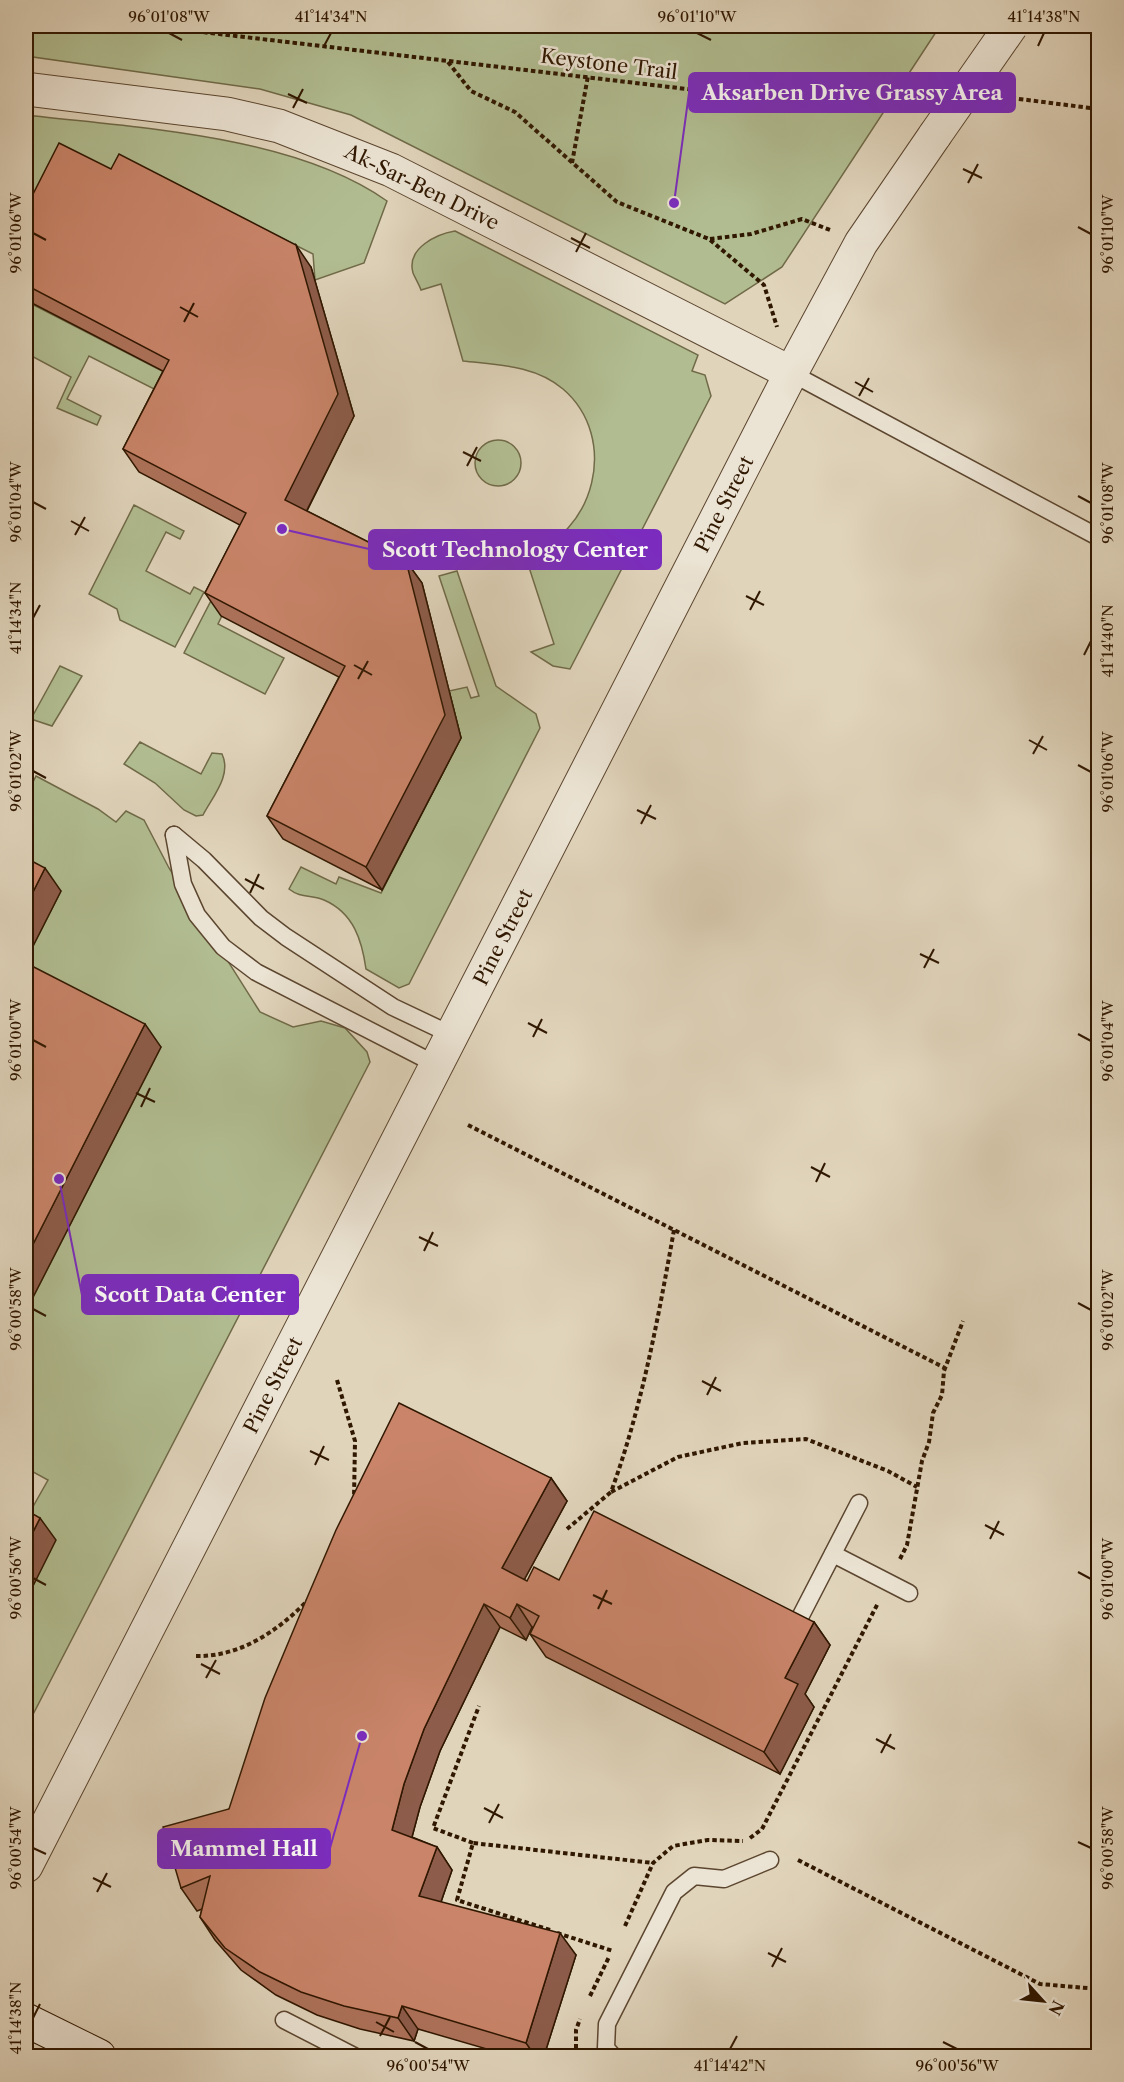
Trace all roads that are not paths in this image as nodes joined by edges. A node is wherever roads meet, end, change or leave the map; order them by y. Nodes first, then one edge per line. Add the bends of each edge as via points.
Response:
1 (1011, 26) edge
2 (26, 89) edge
3 (791, 373) junction
4 (1098, 537) edge
5 (452, 1035) junction
6 (437, 1065) junction
7 (859, 1503) dead end
8 (833, 1554) junction
9 (909, 1593) dead end
10 (795, 1627) edge
11 (770, 1860) dead end
12 (26, 1866) edge
13 (26, 2020) edge
14 (284, 2020) dead end
15 (99, 2056) edge
16 (354, 2056) edge
17 (613, 2056) edge

1 - 3 street, Pine Street, bridge via 861,243
2 - 3 street, Ak-Sar-Ben Drive via 227,114 334,145 392,170
3 - 4 lane
3 - 5 street, Pine Street
5 - 6 street, Pine Street
5 - 6 lane via 393,1008 286,937 174,835 183,884 197,915 223,947 256,972
6 - 12 street, Pine Street
7 - 8 lane
8 - 9 lane
8 - 10 lane
11 - 17 lane via 724,1879 694,1876 674,1892 607,2024 606,2048
13 - 15 street
14 - 16 lane

